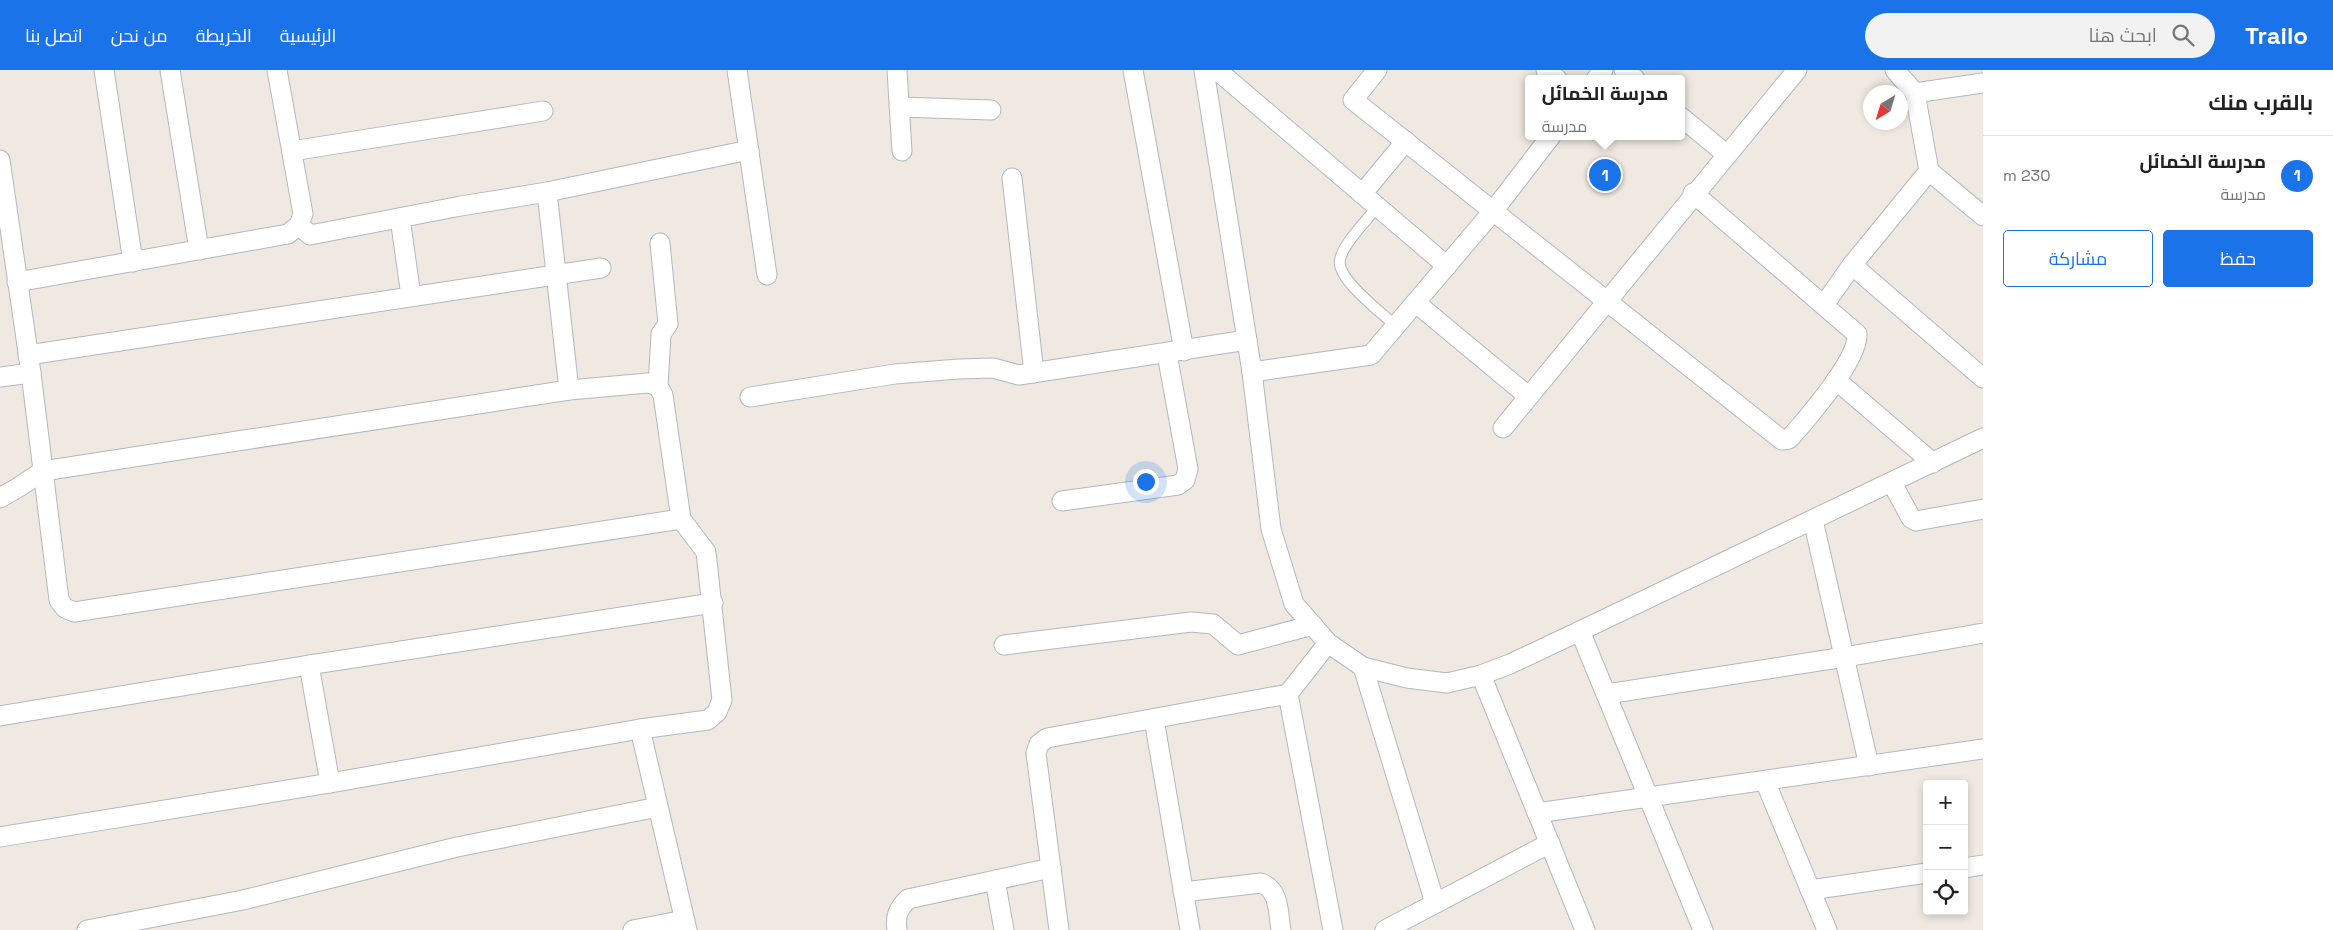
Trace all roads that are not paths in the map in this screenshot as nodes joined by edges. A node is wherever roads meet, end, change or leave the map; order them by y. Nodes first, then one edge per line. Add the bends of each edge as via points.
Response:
1 (104, 70) edge
2 (170, 70) edge
3 (277, 70) edge
4 (737, 70) edge
5 (897, 70) edge
6 (1132, 70) edge
7 (1204, 70) edge
8 (1214, 70) edge
9 (1377, 70) edge
10 (1797, 70) edge
11 (1895, 70) edge
12 (1983, 83) edge
13 (1915, 93) junction
14 (899, 107) junction
15 (991, 110) dead end
16 (543, 111) dead end
17 (1685, 120) edge
18 (1548, 140) edge
19 (1406, 141) junction
20 (292, 150) junction
21 (749, 150) junction
22 (902, 151) dead end
23 (1726, 154) junction
24 (0, 160) edge
25 (1929, 171) junction
26 (1012, 178) dead end
27 (547, 192) junction
28 (1693, 193) junction
29 (1362, 194) junction
30 (1377, 207) junction
31 (1494, 210) junction
32 (1983, 216) edge
33 (400, 218) junction
34 (299, 225) junction
35 (660, 244) dead end
36 (199, 250) junction
37 (133, 262) junction
38 (1852, 265) junction
39 (1447, 266) junction
40 (601, 268) dead end
41 (556, 274) junction
42 (767, 275) dead end
43 (17, 282) junction
44 (412, 296) junction
45 (1605, 302) junction
46 (1416, 303) junction
47 (1824, 305) junction
48 (1396, 326) junction
49 (1247, 340) junction
50 (1175, 353) junction
51 (30, 364) junction
52 (1034, 372) junction
53 (1252, 372) junction
54 (0, 377) edge
55 (1983, 378) edge
56 (1836, 380) junction
57 (658, 386) junction
58 (569, 390) junction
59 (750, 396) dead end
60 (1528, 396) junction
61 (1503, 428) dead end
62 (1983, 438) edge
63 (1932, 463) junction
64 (43, 471) junction
65 (1892, 483) junction
66 (0, 498) edge
67 (1062, 501) dead end
68 (1983, 509) edge
69 (680, 519) junction
70 (1813, 520) junction
71 (713, 603) junction
72 (1313, 625) junction
73 (1580, 631) junction
74 (1983, 633) edge
75 (1328, 643) junction
76 (1004, 645) dead end
77 (1845, 657) junction
78 (309, 665) junction
79 (1363, 667) junction
80 (1481, 675) junction
81 (1288, 694) junction
82 (1607, 694) junction
83 (0, 716) edge
84 (1154, 719) junction
85 (640, 729) junction
86 (1983, 750) edge
87 (1869, 766) junction
88 (1765, 781) junction
89 (330, 783) junction
90 (1649, 797) junction
91 (658, 807) junction
92 (1537, 813) junction
93 (0, 837) edge
94 (1550, 843) junction
95 (1983, 865) edge
96 (1968, 867) edge
97 (1051, 868) junction
98 (1923, 874) edge
99 (995, 880) junction
100 (1810, 890) junction
101 (1183, 892) junction
102 (1435, 904) junction
103 (686, 925) edge
104 (87, 930) edge
105 (633, 930) edge
106 (897, 930) edge
107 (1004, 930) edge
108 (1059, 930) edge
109 (1190, 930) edge
110 (1281, 930) edge
111 (1333, 930) edge
112 (1385, 930) edge
113 (1585, 930) edge
114 (1703, 930) edge
115 (1827, 930) edge

1 - 37 street
2 - 36 street
3 - 20 street
4 - 21 street
5 - 14 street
6 - 50 street
7 - 49 street
8 - 29 street
9 - 19 street via 1354,100
10 - 23 street
11 - 13 street
12 - 13 street
13 - 25 street
14 - 15 street
14 - 22 street
16 - 20 street
17 - 23 street
18 - 31 street
19 - 29 street
19 - 31 street
20 - 34 street via 303,214
21 - 27 street
21 - 42 street
23 - 28 street
24 - 43 street
25 - 32 street
25 - 38 street
26 - 52 street
27 - 33 street
27 - 41 street
28 - 45 street
28 - 47 street
29 - 30 street
30 - 39 street
30 - 48 lane via 1349,243 1340,261 1341,272
31 - 39 street
31 - 45 street
33 - 34 street via 310,235
33 - 44 street
34 - 36 street via 288,234
35 - 57 street via 668,324 661,334
36 - 37 street
37 - 43 street
38 - 47 street
38 - 55 street
39 - 46 street
40 - 41 street
41 - 44 street
41 - 58 street
43 - 51 street
44 - 51 street
45 - 56 street via 1782,440 1793,434
45 - 60 street
46 - 48 street
46 - 60 street
47 - 56 street via 1856,334 1855,347
48 - 53 street via 1371,355
49 - 50 street
49 - 53 street
50 - 52 street
50 - 67 street via 1188,469 1185,480 1178,485
51 - 54 street
51 - 64 street
52 - 59 street via 1019,374 993,368 895,374
53 - 72 street via 1271,529 1294,604
56 - 63 street
57 - 58 street via 648,383
57 - 69 street via 663,395
58 - 64 street
60 - 61 street
62 - 63 street
63 - 65 street
64 - 66 street
64 - 69 street via 59,600 64,608 74,612
65 - 68 street via 1910,518 1916,521
65 - 70 street
69 - 71 street via 706,552
70 - 73 street
70 - 77 street
71 - 78 street
71 - 85 street via 722,700 717,712 708,720
72 - 75 street
72 - 76 street via 1238,645 1212,624 1191,622
73 - 80 street
73 - 82 street
74 - 77 street
75 - 79 street
75 - 81 street
77 - 82 street
77 - 87 street
78 - 83 street
78 - 89 street
79 - 80 street via 1407,678 1447,683
79 - 102 street
80 - 92 street
81 - 84 street
81 - 111 street
82 - 90 street
84 - 97 street via 1047,738 1039,744 1036,753
84 - 101 street
85 - 89 street
85 - 91 street
86 - 87 street
87 - 88 street
88 - 90 street
88 - 100 street
89 - 93 street
90 - 92 street
90 - 114 street
91 - 103 street
91 - 104 street via 457,847 243,900
92 - 94 street
94 - 102 street
94 - 113 street
95 - 96 street
97 - 99 street
97 - 108 street
98 - 100 street
99 - 106 street via 908,899 895,919
99 - 107 street
100 - 115 street
101 - 109 street
101 - 110 street via 1262,883 1270,886 1275,894
102 - 112 street
103 - 105 street

